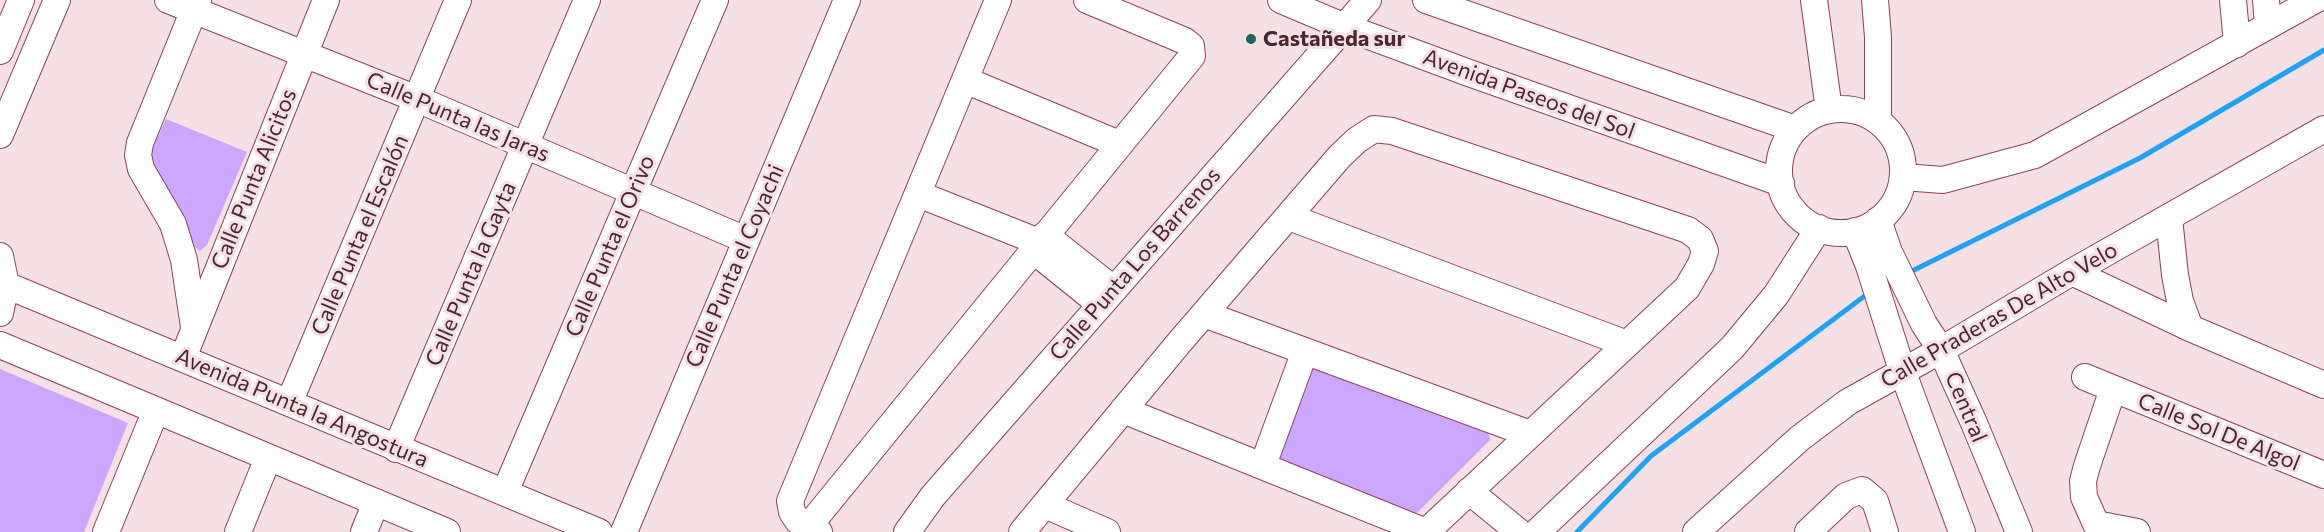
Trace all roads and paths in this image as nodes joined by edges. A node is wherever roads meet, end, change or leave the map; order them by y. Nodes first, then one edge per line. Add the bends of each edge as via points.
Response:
1 (21, 0) edge
2 (57, 0) edge
3 (168, 0) edge
4 (326, 0) edge
5 (458, 0) edge
6 (587, 0) edge
7 (715, 0) edge
8 (847, 0) edge
9 (998, 0) edge
10 (1087, 0) edge
11 (1281, 0) edge
12 (1368, 0) edge
13 (1426, 0) edge
14 (1485, 0) edge
15 (1814, 0) edge
16 (1875, 0) edge
17 (2233, 0) edge
18 (2266, 0) edge
19 (2315, 0) edge
20 (195, 5) edge
21 (1494, 24) junction
22 (2268, 26) junction
23 (1345, 27) junction
24 (2237, 44) junction
25 (0, 51) edge
26 (304, 53) junction
27 (965, 80) junction
28 (417, 99) junction
29 (1829, 110) junction
30 (1878, 121) junction
31 (1795, 129) junction
32 (2324, 129) edge
33 (0, 135) edge
34 (1119, 144) junction
35 (526, 145) junction
36 (1903, 177) junction
37 (1780, 183) junction
38 (634, 192) junction
39 (918, 194) junction
40 (1288, 217) junction
41 (2169, 218) junction
42 (1878, 220) junction
43 (1819, 228) junction
44 (1855, 231) junction
45 (746, 240) junction
46 (1039, 242) junction
47 (0, 256) edge
48 (1879, 259) junction
49 (2072, 272) junction
50 (6, 285) junction
51 (1106, 297) junction
52 (0, 313) edge
53 (1204, 314) junction
54 (2190, 327) junction
55 (194, 328) junction
56 (1627, 344) junction
57 (0, 345) edge
58 (1941, 350) junction
59 (1305, 351) junction
60 (183, 358) junction
61 (1902, 370) junction
62 (2085, 377) dead end
63 (2324, 385) edge
64 (2113, 389) junction
65 (289, 403) junction
66 (156, 410) junction
67 (1124, 410) junction
68 (1530, 434) junction
69 (396, 448) junction
70 (268, 458) junction
71 (1263, 465) junction
72 (2324, 475) edge
73 (1469, 491) junction
74 (505, 492) junction
75 (376, 502) junction
76 (1045, 505) junction
77 (2091, 529) edge
78 (814, 530) edge
79 (106, 532) edge
80 (238, 532) edge
81 (364, 532) edge
82 (447, 532) edge
83 (598, 532) edge
84 (624, 532) edge
85 (907, 532) edge
86 (1022, 532) edge
87 (1107, 532) edge
88 (1426, 532) edge
89 (1519, 532) edge
90 (1537, 532) edge
91 (1696, 532) edge
92 (1808, 532) edge
93 (1885, 532) edge
94 (1962, 532) edge
95 (2019, 532) edge
96 (2137, 532) edge

1 - 25 street
2 - 33 street
3 - 20 street, Calle Punta las Jaras
4 - 26 street, Calle Punta Alicitos
5 - 28 street, Calle Punta el Escalón
6 - 35 street, Calle Punta la Gayta
7 - 38 street, Calle Punta el Orivo
8 - 45 street, Calle Punta el Coyachi
9 - 27 street
10 - 34 street via 1191,46 1192,56
11 - 23 street, Avenida Paseos del Sol
12 - 23 street, Calle Punta Los Barrenos
13 - 21 street
14 - 21 street
15 - 29 street
16 - 30 street
17 - 24 street
18 - 22 street
19 - 22 street
20 - 26 street, Calle Punta las Jaras
20 - 55 street via 138,155 141,169 173,224 184,260
21 - 31 street
22 - 24 street
23 - 37 street, Avenida Paseos del Sol
23 - 51 street, Calle Punta Los Barrenos
24 - 36 street via 2035,154 1942,180
26 - 28 street, Calle Punta las Jaras
26 - 55 street, Calle Punta Alicitos
27 - 34 street
27 - 39 street
28 - 35 street, Calle Punta las Jaras
28 - 65 street, Calle Punta el Escalón
29 - 30 street via 1854,110
29 - 31 street
30 - 36 street via 1895,140
31 - 37 street via 1780,160
32 - 41 street, Calle Praderas De Alto Velo
34 - 46 street
35 - 38 street, Calle Punta las Jaras
35 - 69 street, Calle Punta la Gayta
36 - 42 street via 1895,201
37 - 43 street via 1798,215
38 - 45 street, Calle Punta las Jaras
38 - 74 street, Calle Punta el Orivo
39 - 46 street
39 - 78 street via 790,501 798,521
40 - 53 street
40 - 56 street
40 - 56 street via 1340,156 1374,129 1392,131 1688,230 1700,239 1705,250 1701,264 1687,288
41 - 49 street, Calle Praderas De Alto Velo
41 - 54 street via 2180,301
42 - 44 street
42 - 48 street, Central
43 - 44 street
43 - 90 street via 1776,295 1732,348
44 - 48 street
45 - 84 street, Calle Punta el Coyachi
46 - 51 street
46 - 78 street
47 - 50 street
48 - 58 street, Central
48 - 61 street
49 - 54 street
49 - 58 street, Calle Praderas De Alto Velo
50 - 52 street
50 - 60 street, Avenida Punta la Angostura
51 - 85 street, Calle Punta Los Barrenos via 933,496
53 - 59 street
53 - 67 street
54 - 63 street
55 - 60 street, Calle Punta Alicitos
56 - 68 street
57 - 66 street
58 - 61 street, Calle Praderas De Alto Velo
58 - 95 street, Central
59 - 68 street
59 - 71 street
60 - 65 street, Avenida Punta la Angostura
61 - 91 street, Calle Praderas De Alto Velo via 1848,402 1800,438
61 - 94 street
62 - 64 street, Calle Sol De Algol
64 - 72 street, Calle Sol De Algol
64 - 77 street, Calle Sol De Algol via 2083,481
65 - 69 street, Avenida Punta la Angostura
66 - 70 street
66 - 79 street
67 - 71 street
67 - 76 street
68 - 73 street
69 - 74 street, Avenida Punta la Angostura
70 - 75 street
70 - 80 street
71 - 88 street
73 - 88 street
73 - 89 street
74 - 83 street, Avenida Punta la Angostura
75 - 81 street
75 - 82 street
76 - 86 street
76 - 87 street
77 - 96 street
92 - 93 street via 1846,496 1862,490 1875,501

